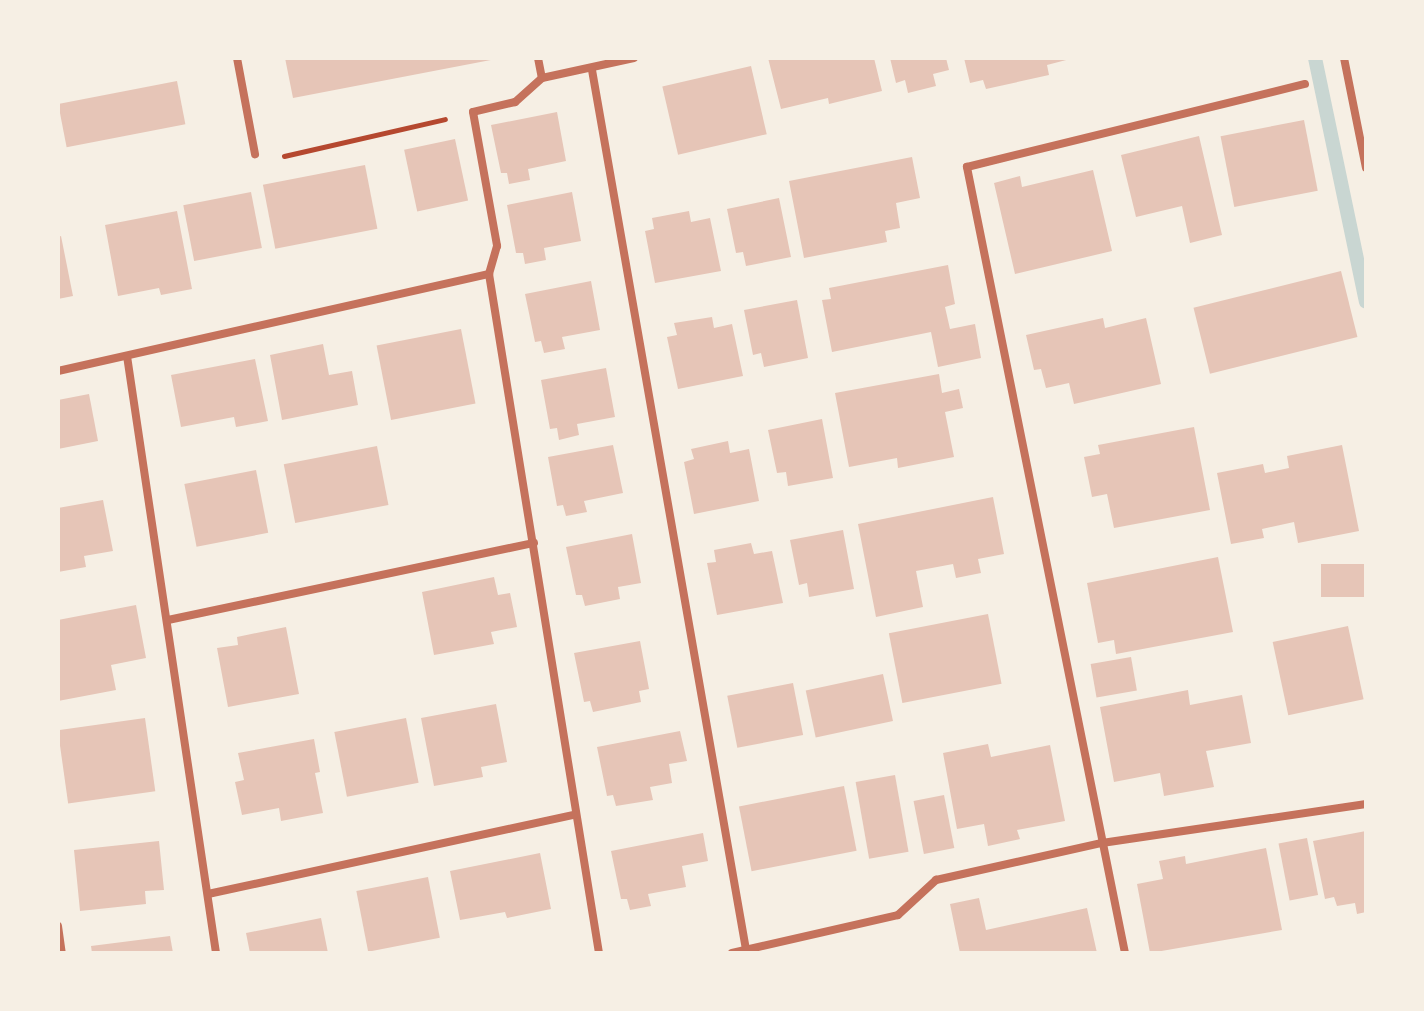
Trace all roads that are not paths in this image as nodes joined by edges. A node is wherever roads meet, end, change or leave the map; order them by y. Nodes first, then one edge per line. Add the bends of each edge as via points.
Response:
1 (237, 58) edge
2 (538, 58) edge
3 (634, 58) edge
4 (1344, 58) edge
5 (592, 70) junction
6 (542, 78) junction
7 (1305, 84) dead end
8 (255, 154) road end
9 (1366, 168) edge
10 (489, 274) junction
11 (127, 356) junction
12 (58, 371) edge
13 (534, 543) junction
14 (168, 620) junction
15 (1366, 804) edge
16 (574, 815) junction
17 (1102, 843) junction
18 (208, 894) junction
19 (58, 926) edge
20 (746, 950) junction
21 (62, 953) edge
22 (216, 953) edge
23 (599, 953) edge
24 (732, 953) edge
25 (1125, 953) edge

1 - 8 street
2 - 6 street
3 - 5 street
4 - 9 street
5 - 6 street
5 - 20 street
6 - 10 street via 515,102 473,112 497,246
7 - 17 street via 967,167
10 - 11 street
10 - 13 street
11 - 12 street
11 - 14 street
13 - 14 street
13 - 16 street
14 - 18 street
15 - 17 street
16 - 18 street
16 - 23 street
17 - 20 street via 936,880 898,915
17 - 25 street
18 - 22 street
19 - 21 street
20 - 24 street

